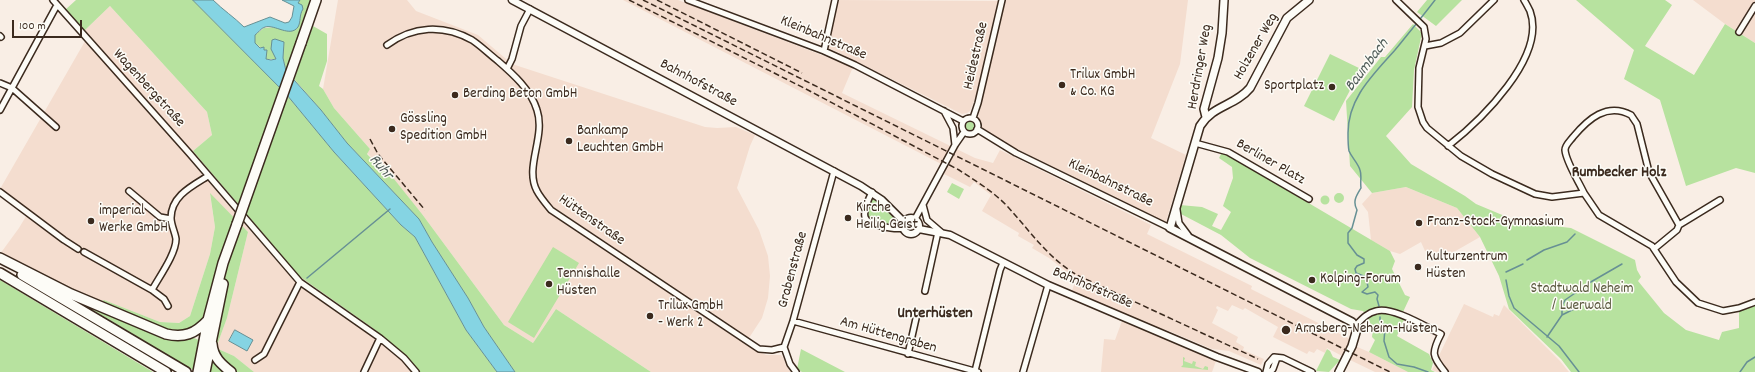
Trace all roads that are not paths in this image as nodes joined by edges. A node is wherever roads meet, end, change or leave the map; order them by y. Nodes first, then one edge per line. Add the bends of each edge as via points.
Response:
1 (53, 0) edge
2 (316, 0) edge
3 (512, 0) edge
4 (688, 0) edge
5 (835, 0) edge
6 (1002, 0) edge
7 (1224, 0) edge
8 (1309, 0) edge
9 (1396, 0) edge
10 (1494, 0) edge
11 (1524, 0) edge
12 (57, 5) junction
13 (1755, 6) edge
14 (530, 10) junction
15 (1739, 32) dead end
16 (387, 45) dead end
17 (1425, 46) junction
18 (824, 51) junction
19 (507, 69) junction
20 (0, 83) edge
21 (12, 88) junction
22 (0, 110) edge
23 (943, 110) junction
24 (1206, 117) junction
25 (973, 118) junction
26 (963, 121) junction
27 (56, 127) dead end
28 (977, 130) junction
29 (964, 132) junction
30 (1195, 142) junction
31 (955, 145) junction
32 (1448, 146) junction
33 (834, 171) junction
34 (208, 176) junction
35 (129, 191) dead end
36 (0, 192) edge
37 (872, 192) junction
38 (1584, 193) junction
39 (1309, 199) dead end
40 (1720, 200) dead end
41 (923, 205) junction
42 (1176, 207) junction
43 (170, 219) junction
44 (915, 219) junction
45 (904, 222) junction
46 (1679, 225) junction
47 (236, 228) junction
48 (903, 228) junction
49 (1170, 228) junction
50 (919, 229) junction
51 (941, 233) junction
52 (1190, 238) junction
53 (78, 249) dead end
54 (1654, 249) junction
55 (84, 252) dead end
56 (0, 258) edge
57 (0, 262) edge
58 (1004, 263) junction
59 (0, 273) edge
60 (300, 282) junction
61 (1048, 284) junction
62 (152, 290) junction
63 (925, 291) dead end
64 (1755, 302) edge
65 (168, 306) dead end
66 (917, 314) dead end
67 (208, 320) junction
68 (793, 321) junction
69 (1356, 325) junction
70 (380, 338) junction
71 (211, 339) junction
72 (784, 347) junction
73 (908, 354) junction
74 (255, 360) dead end
75 (1276, 360) junction
76 (1345, 360) junction
77 (202, 369) edge
78 (166, 372) edge
79 (186, 372) edge
80 (231, 372) edge
81 (364, 372) edge
82 (416, 372) edge
83 (796, 372) edge
84 (976, 372) edge
85 (1023, 372) edge
86 (1258, 372) edge
87 (1266, 372) edge
88 (1270, 372) edge
89 (1312, 372) edge
90 (1335, 372) edge
91 (1339, 372) edge
92 (1445, 372) edge

1 - 12 street, Wagenbergstraße
2 - 47 highway, bridge
3 - 14 street, Bahnhofstraße
4 - 18 street, Kleinbahnstraße
5 - 18 street
6 - 25 street, Heidestraße
7 - 24 main road, Herdringer Weg via 1218,58 1204,109
8 - 24 main road, Holzener Weg via 1287,18 1246,93
9 - 17 street via 1424,27
10 - 17 street via 1460,33 1441,43
11 - 32 street via 1530,12 1532,32 1521,65 1491,108
12 - 21 street
12 - 34 street, Wagenbergstraße
13 - 15 street
14 - 19 street
14 - 33 street, Bahnhofstraße
16 - 19 street, Hüttenstraße via 398,37 421,29 446,31 472,40
17 - 32 street via 1419,68 1418,107 1427,128
18 - 23 street, Kleinbahnstraße
19 - 72 street, Hüttenstraße via 527,92 537,110 539,136 532,168 536,190 551,210 759,349 772,350
20 - 21 street
21 - 22 street
21 - 27 street
23 - 26 street, Kleinbahnstraße
23 - 31 street via 953,128
24 - 30 main road, Herdringer Weg
25 - 26 street via 966,118
25 - 28 street via 978,122
26 - 29 street
28 - 29 street via 971,134
28 - 49 street, Kleinbahnstraße via 1016,153
29 - 31 street
30 - 39 street, Berliner Platz via 1228,152
30 - 42 main road, Herdringer Weg
31 - 41 street
32 - 38 street via 1478,166 1535,194 1552,197
33 - 37 street, Bahnhofstraße
33 - 68 street, Grabenstraße
34 - 43 street via 187,189 177,199
34 - 60 street, Wagenbergstraße
35 - 43 street via 160,217
36 - 53 street
37 - 45 street, Bahnhofstraße
37 - 48 street, Bahnhofstraße via 864,217 893,229
38 - 46 street via 1566,155 1566,145 1583,125 1597,114 1613,110 1628,113 1637,124 1649,172
38 - 54 street via 1599,215
40 - 46 street
41 - 44 street
41 - 51 street via 928,223
42 - 49 main road, Herdringer Weg
42 - 52 street, Kleinbahnstraße via 1179,223
43 - 62 street via 176,240 168,262
44 - 45 street
44 - 50 street
45 - 48 street
46 - 54 street via 1677,230
47 - 67 highway via 223,263
47 - 71 highway
48 - 50 street, Bahnhofstraße via 910,235
49 - 52 main road, Kleinbahnstraße
50 - 51 street, Bahnhofstraße
51 - 58 street, Bahnhofstraße
51 - 63 street
52 - 69 main road, Kleinbahnstraße
54 - 64 street via 1676,282 1698,303 1723,311
55 - 62 street
56 - 67 highway via 71,294 166,334 191,334
57 - 79 highway
58 - 61 street, Bahnhofstraße
58 - 84 street via 1000,270
59 - 78 highway
60 - 70 street, Wagenbergstraße
60 - 74 street via 264,354
61 - 85 street
61 - 86 street, Bahnhofstraße via 1217,357
62 - 65 street via 164,299
66 - 73 street
67 - 77 highway
68 - 72 street, Grabenstraße
68 - 73 street, Am Hüttengraben
69 - 76 main road via 1356,336
69 - 92 street via 1366,316 1381,310 1405,317 1441,334 1434,348 1434,356
70 - 81 street
70 - 82 street, Wagenbergstraße
71 - 77 highway
71 - 80 highway via 214,354
72 - 83 street
73 - 84 street, Am Hüttengraben
75 - 87 street via 1268,364
75 - 88 street
75 - 89 street via 1283,358
76 - 90 main road
76 - 91 main road

